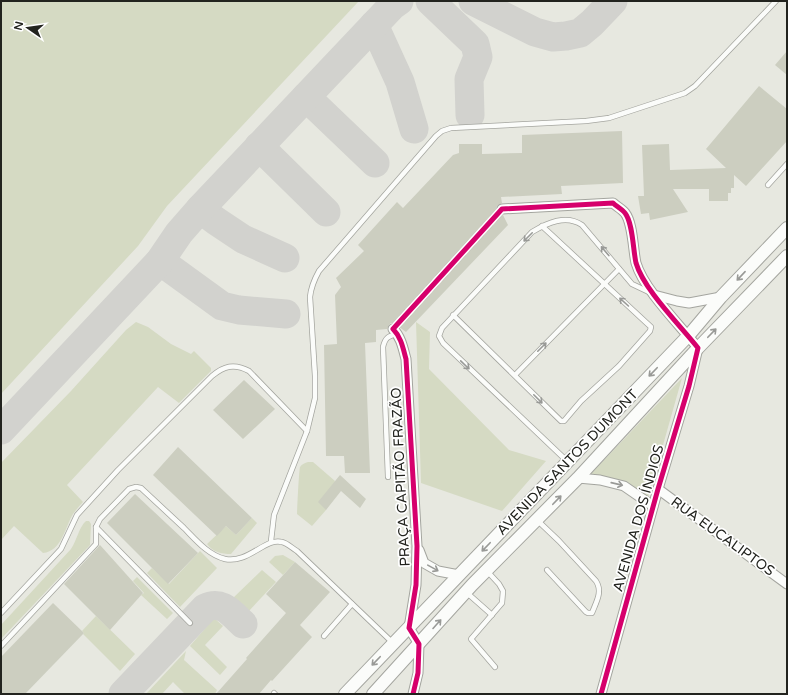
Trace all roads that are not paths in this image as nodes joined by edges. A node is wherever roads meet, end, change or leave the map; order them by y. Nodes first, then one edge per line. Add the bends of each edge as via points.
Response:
1 (776, 1) edge
2 (787, 164) edge
3 (768, 185) dead end
4 (502, 209) tunnel mouth
5 (542, 226) junction
6 (787, 228) edge
7 (787, 256) edge
8 (752, 264) junction
9 (619, 269) junction
10 (766, 278) junction
11 (604, 285) junction
12 (654, 294) junction
13 (721, 297) junction
14 (453, 315) junction
15 (395, 331) joint
16 (689, 336) junction
17 (698, 348) junction
18 (515, 375) junction
19 (307, 432) junction
20 (568, 462) junction
21 (388, 477) dead end
22 (578, 478) junction
23 (658, 489) junction
24 (653, 506) junction
25 (537, 520) junction
26 (96, 527) junction
27 (272, 541) junction
28 (417, 546) junction
29 (487, 570) junction
30 (547, 570) dead end
31 (459, 575) junction
32 (787, 584) edge
33 (469, 589) junction
34 (352, 604) junction
35 (1, 613) edge
36 (492, 615) junction
37 (190, 623) dead end
38 (408, 628) junction
39 (324, 636) dead end
40 (393, 643) junction
41 (419, 644) junction
42 (1, 646) edge
43 (496, 667) dead end
44 (345, 694) edge
45 (373, 694) edge
46 (413, 694) edge
47 (601, 694) edge

1 - 19 lane via 695,86 685,93 609,118 451,128 436,136 314,279 310,297 315,398
2 - 3 lane
4 - 12 street via 613,203 624,212 628,220 636,264
9 -> 5 lane via 588,231 576,221 560,220
5 - 11 lane
5 -> 14 lane via 532,232
6 - 8 main road, AVENIDA SANTOS DUMONT
7 - 10 main road, AVENIDA SANTOS DUMONT
8 - 10 main road
8 -> 13 main road, AVENIDA SANTOS DUMONT
9 - 11 lane
9 - 12 lane via 632,284
17 -> 10 main road, AVENIDA SANTOS DUMONT
18 -> 11 lane
18 -> 11 lane via 562,421 619,366 651,327
12 - 13 street via 689,303
12 - 16 street
13 - 16 main road, AVENIDA SANTOS DUMONT
14 - 18 lane
14 -> 20 lane via 439,336 443,343
15 - 21 lane via 389,335 384,347
15 - 28 street, PRAÇA CAPITÃO FRAZÃO via 406,359
16 - 17 street
16 -> 20 main road, AVENIDA SANTOS DUMONT
17 - 22 main road, AVENIDA SANTOS DUMONT
17 - 23 street, AVENIDA DOS ÍNDIOS
19 - 27 lane via 274,514
19 - 35 lane via 248,372 242,368 222,368 113,475 77,515 61,549
20 -> 31 main road, AVENIDA SANTOS DUMONT
22 -> 24 street via 624,486
25 -> 22 main road, AVENIDA SANTOS DUMONT
23 - 24 street, AVENIDA DOS ÍNDIOS
23 - 32 street, RUA EUCALIPTOS
24 - 47 street, AVENIDA DOS ÍNDIOS
25 - 29 main road, AVENIDA SANTOS DUMONT
25 - 30 lane via 600,587 592,613 586,612
26 - 27 lane via 105,513 129,489 136,487 141,488 208,550 225,559 242,558
26 - 37 lane
26 - 42 lane via 96,544
27 - 34 lane via 280,541 297,551
28 -> 31 street, PRAÇA CAPITÃO FRAZÃO via 424,563 438,571
28 - 38 street, PRAÇA CAPITÃO FRAZÃO via 416,585
29 - 33 main road, AVENIDA SANTOS DUMONT
29 - 36 lane via 504,591 502,603
31 - 33 main road
31 - 38 main road, AVENIDA SANTOS DUMONT
33 - 36 lane
41 -> 33 main road, AVENIDA SANTOS DUMONT
34 - 39 lane
34 - 40 lane
36 - 43 lane via 471,639
38 - 40 main road, AVENIDA SANTOS DUMONT
38 - 41 street
40 -> 44 main road, AVENIDA SANTOS DUMONT
41 - 45 main road, AVENIDA SANTOS DUMONT
41 - 46 street via 418,673

